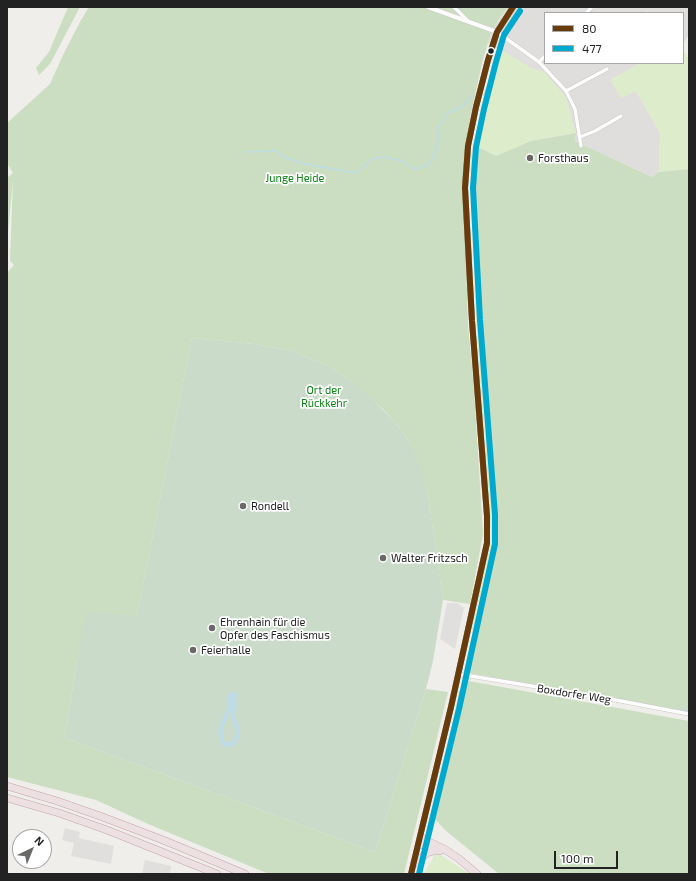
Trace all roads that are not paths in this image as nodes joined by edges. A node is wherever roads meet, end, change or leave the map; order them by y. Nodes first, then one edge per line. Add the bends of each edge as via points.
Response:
1 (428, 7) edge
2 (454, 7) edge
3 (513, 7) edge
4 (468, 21) junction
5 (497, 32) junction
6 (544, 57) edge
7 (539, 62) junction
8 (607, 69) dead end
9 (566, 91) junction
10 (620, 116) dead end
11 (580, 137) junction
12 (581, 146) dead end
13 (458, 674) junction
14 (689, 714) edge
15 (7, 786) edge
16 (7, 798) edge
17 (420, 841) junction
18 (437, 850) junction
19 (414, 864) junction
20 (467, 866) junction
21 (217, 874) edge
22 (245, 874) edge
23 (411, 874) edge
24 (477, 874) edge

1 - 4 street
2 - 4 street
3 - 5 main road
4 - 5 street
5 - 7 street
5 - 13 main road via 468,146 465,188 488,533
6 - 7 street
7 - 9 street
8 - 9 street
9 - 11 street via 575,109
10 - 11 street
11 - 12 street
13 - 14 street, Boxdorfer Weg
13 - 17 main road
15 - 22 highway via 114,821
16 - 21 highway via 107,830
17 - 18 highway
17 - 19 main road
17 - 20 highway via 444,849
18 - 19 highway via 427,853
18 - 20 highway
19 - 23 main road
20 - 24 highway

